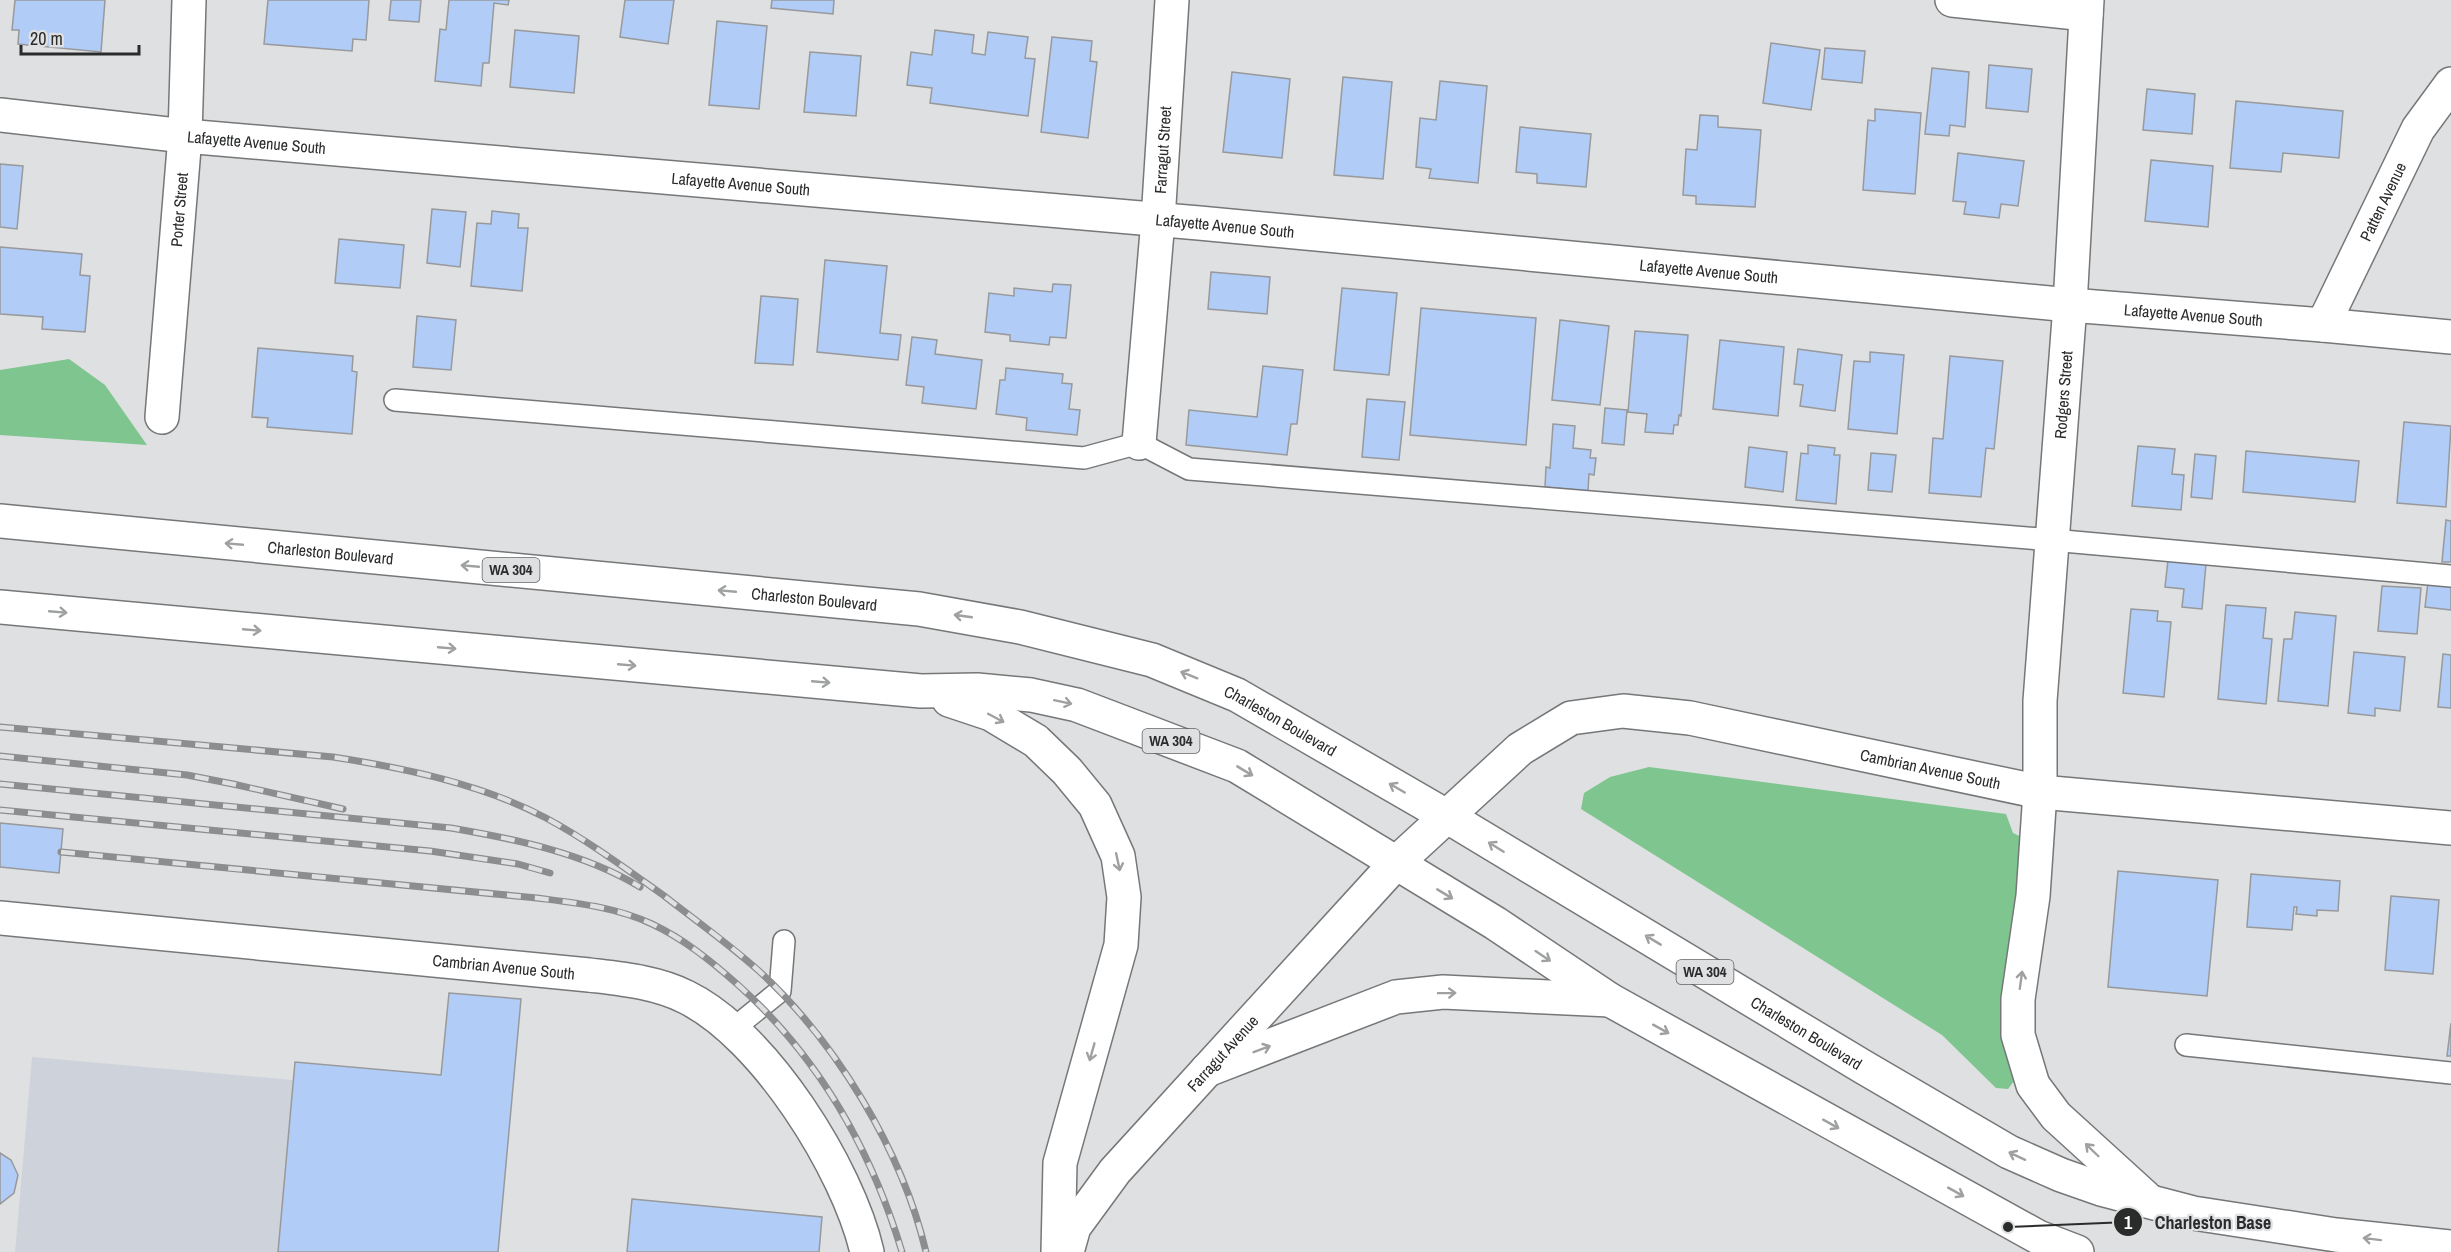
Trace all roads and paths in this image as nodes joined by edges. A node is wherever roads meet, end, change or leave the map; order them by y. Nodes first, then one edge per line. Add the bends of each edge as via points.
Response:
1 (189, 0) edge
2 (1172, 0) edge
3 (1952, 0) edge
4 (2086, 7) edge
5 (2451, 84) edge
6 (0, 115) edge
7 (185, 136) junction
8 (1158, 220) junction
9 (2070, 305) junction
10 (2323, 325) junction
11 (2451, 337) edge
12 (395, 400) dead end
13 (162, 417) dead end
14 (1139, 443) junction
15 (0, 521) edge
16 (2052, 540) junction
17 (2451, 576) edge
18 (0, 607) edge
19 (921, 691) junction
20 (2040, 792) junction
21 (1448, 817) junction
22 (2451, 828) edge
23 (1395, 864) junction
24 (0, 918) edge
25 (784, 941) dead end
26 (1610, 1000) junction
27 (733, 1029) junction
28 (2186, 1045) dead end
29 (1207, 1070) junction
30 (2451, 1073) edge
31 (2151, 1202) junction
32 (2451, 1247) edge
33 (867, 1252) edge
34 (1058, 1252) edge
35 (1067, 1252) edge
36 (2077, 1252) edge

1 - 7 main road, Porter Street
2 - 8 main road, Farragut Street
3 - 4 main road
4 - 9 main road, Rodgers Street
5 - 10 main road, Patten Avenue via 2418,129
6 - 7 main road, Lafayette Avenue South
7 - 8 main road, Lafayette Avenue South
7 - 13 main road, Porter Street
8 - 9 main road, Lafayette Avenue South
8 - 14 main road, Farragut Street
9 - 10 main road, Lafayette Avenue South
9 - 16 main road, Rodgers Street
10 - 11 main road, Lafayette Avenue South
12 - 14 lane via 1084,458
14 - 16 lane via 1189,470
21 -> 15 main road, Charleston Boulevard / WA 304 via 1237,695 1152,660 1020,627 919,609
16 - 17 lane
16 - 20 main road, Rodgers Street via 2040,701
18 -> 19 main road, WA 304
19 -> 23 main road, WA 304 via 977,690 1032,695 1077,705 1237,766
19 -> 34 main road via 991,714 1036,741 1095,805 1118,856 1124,897 1121,945 1060,1163
20 - 21 main road, Cambrian Avenue South via 1690,718 1623,711 1571,718 1520,749
20 - 22 main road, Cambrian Avenue South
31 -> 20 main road, Rodgers Street via 2056,1116 2032,1084 2018,1035 2018,999 2033,896
21 - 23 main road
31 -> 21 main road, Charleston Boulevard / WA 304 via 2061,1175 2009,1152
23 -> 26 main road, WA 304 via 1494,923
23 - 29 main road, Farragut Avenue
24 - 27 main road, Cambrian Avenue South via 627,979 687,998
25 - 27 lane via 780,991
29 -> 26 main road via 1396,997 1443,992
26 -> 36 main road, WA 304 via 2038,1237
27 - 33 main road, Cambrian Avenue South via 781,1084 812,1131 840,1179
28 - 30 lane
29 - 35 main road, Farragut Avenue via 1115,1171 1074,1227
32 -> 31 main road, Charleston Boulevard / WA 304 via 2270,1226

